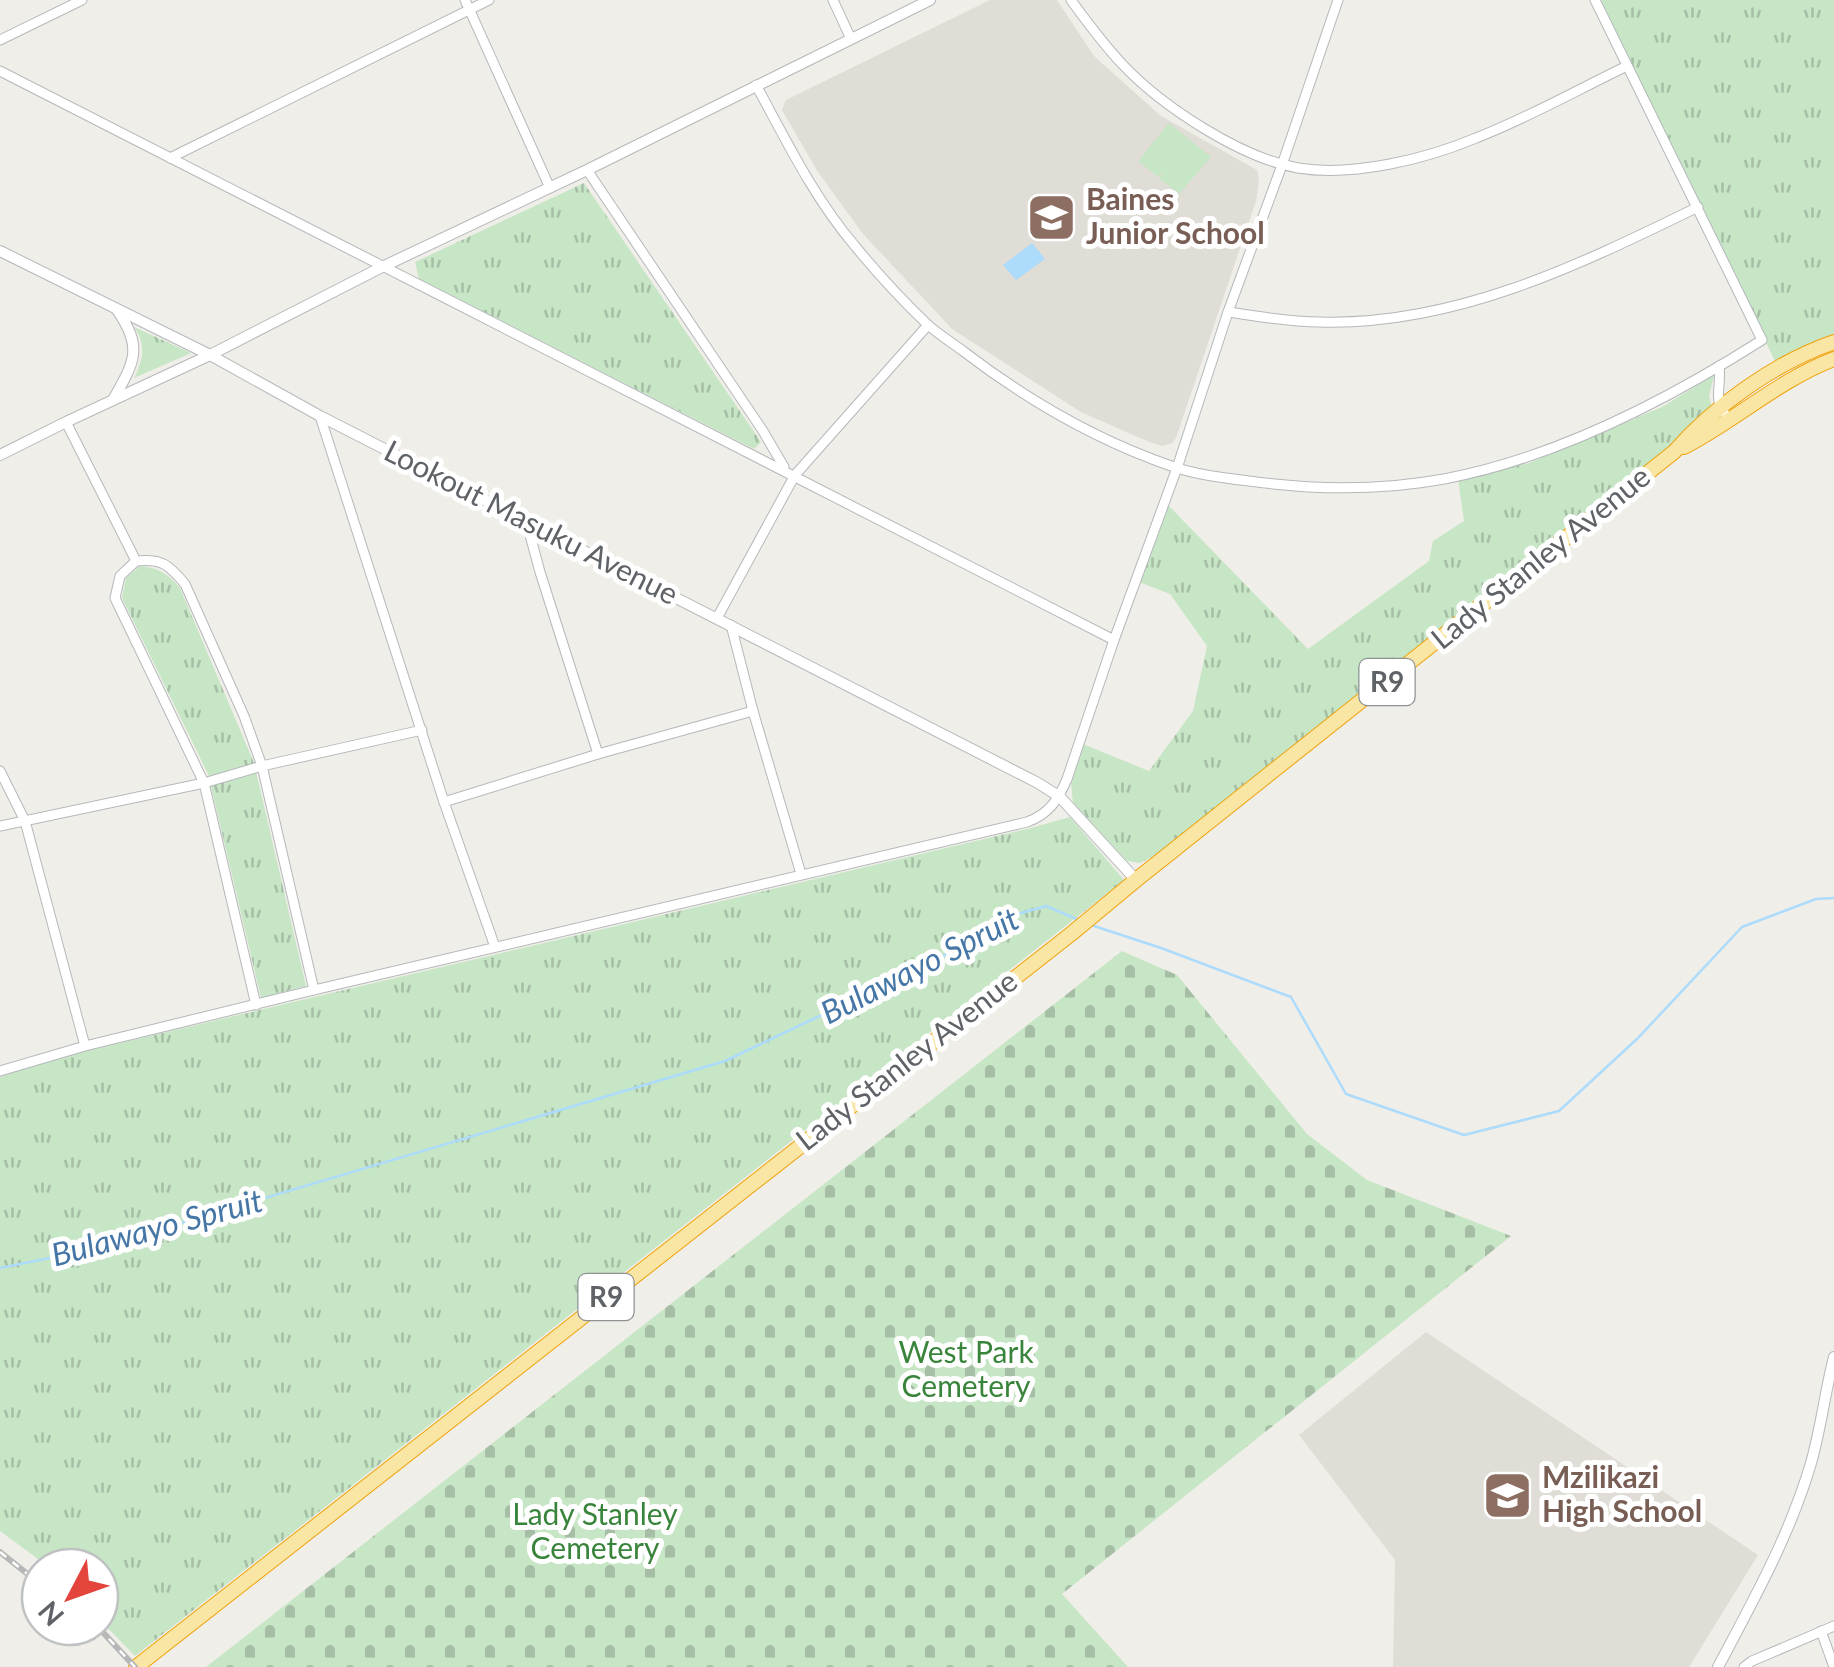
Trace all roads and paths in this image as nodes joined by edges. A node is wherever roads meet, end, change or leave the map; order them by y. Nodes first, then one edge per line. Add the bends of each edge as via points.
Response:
1 (82, 0) edge
2 (488, 0) edge
3 (832, 0) edge
4 (930, 0) edge
5 (1071, 0) edge
6 (1338, 0) edge
7 (1595, 0) edge
8 (467, 5) edge
9 (851, 39) junction
10 (0, 40) edge
11 (1627, 66) junction
12 (0, 71) edge
13 (756, 85) junction
14 (170, 158) junction
15 (1282, 164) junction
16 (586, 170) junction
17 (550, 188) junction
18 (1698, 207) junction
19 (2, 256) edge
20 (382, 267) junction
21 (116, 309) junction
22 (1228, 312) junction
23 (928, 325) junction
24 (1834, 342) edge
25 (210, 355) junction
26 (1834, 359) edge
27 (1719, 366) junction
28 (113, 400) junction
29 (1725, 414) junction
30 (320, 416) junction
31 (66, 422) junction
32 (0, 456) edge
33 (1176, 468) junction
34 (790, 472) junction
35 (526, 520) junction
36 (136, 561) junction
37 (717, 618) junction
38 (731, 625) junction
39 (1114, 640) junction
40 (753, 711) junction
41 (422, 730) junction
42 (598, 754) junction
43 (262, 766) junction
44 (0, 771) edge
45 (204, 783) junction
46 (1060, 797) junction
47 (444, 802) junction
48 (25, 820) junction
49 (0, 826) edge
50 (801, 874) junction
51 (1136, 880) junction
52 (495, 947) junction
53 (314, 990) junction
54 (256, 1005) junction
55 (85, 1046) junction
56 (0, 1070) edge
57 (1834, 1356) edge
58 (1834, 1626) edge
59 (1820, 1631) junction
60 (140, 1664) edge
61 (1718, 1667) edge
62 (1744, 1667) edge
63 (1834, 1667) edge

1 - 10 street
2 - 8 street
3 - 9 street
4 - 9 street
5 - 15 street via 1154,92 1228,142
6 - 15 street
7 - 11 street
8 - 14 street
8 - 17 street
9 - 13 street
11 - 15 street via 1472,140 1418,157 1343,169
11 - 18 street
12 - 14 street
13 - 16 street
13 - 23 street via 836,222
14 - 20 street
15 - 22 street
16 - 17 street
16 - 34 street
17 - 20 street
18 - 22 street via 1477,302 1403,317 1321,322
18 - 27 street via 1762,340
19 - 21 street, Lookout Masuku Avenue
20 - 25 street
20 - 34 street
21 - 25 street, Lookout Masuku Avenue
21 - 28 street via 135,348
22 - 33 street
23 - 33 street via 1052,412
23 - 34 street
24 - 29 highway, Lady Stanley Avenue / R9 via 1788,361
25 - 28 street
25 - 30 street, Lookout Masuku Avenue
26 - 29 highway, Lady Stanley Avenue / R9
27 - 29 street via 1717,400
27 - 33 street via 1600,428 1523,458 1444,478 1354,489 1293,487
28 - 31 street
29 - 51 highway, Lady Stanley Avenue / R9 via 1695,428 1674,452
30 - 35 street, Lookout Masuku Avenue
30 - 41 street
31 - 32 street
31 - 36 street
33 - 39 street
34 - 37 street
34 - 39 street
35 - 37 street, Lookout Masuku Avenue
35 - 42 street
36 - 43 street via 161,561 185,584
36 - 45 street via 120,576 115,598
37 - 38 street, Lookout Masuku Avenue
38 - 40 street
38 - 46 street, Lookout Masuku Avenue
39 - 46 street
40 - 42 street
40 - 50 street
41 - 43 street
41 - 47 street
42 - 47 street
43 - 45 street
43 - 53 street
44 - 48 street
45 - 48 street
45 - 54 street
46 - 50 street via 1028,822
46 - 51 street, Lookout Masuku Avenue
47 - 52 street
48 - 49 street
48 - 55 street
50 - 52 street
51 - 60 highway, Lady Stanley Avenue / R9
52 - 53 street
53 - 54 street
54 - 55 street
55 - 56 street
57 - 61 street via 1794,1514
58 - 59 street
59 - 62 street
59 - 63 street

